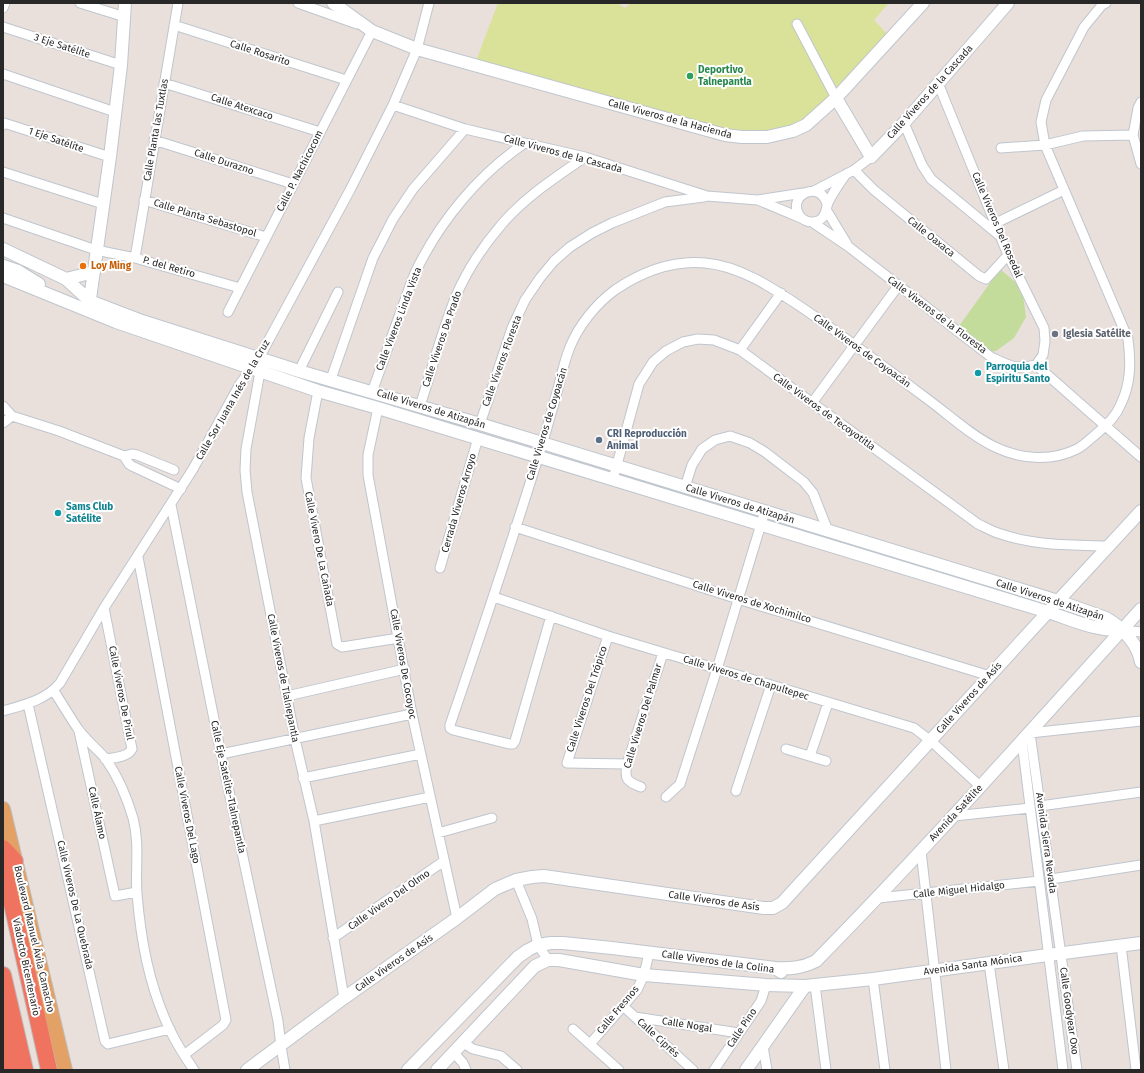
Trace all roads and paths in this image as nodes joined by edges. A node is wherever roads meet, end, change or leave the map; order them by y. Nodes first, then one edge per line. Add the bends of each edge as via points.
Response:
1 (5, 3) edge
2 (80, 3) edge
3 (125, 3) edge
4 (178, 3) edge
5 (298, 3) edge
6 (333, 3) edge
7 (429, 3) edge
8 (923, 3) edge
9 (1008, 3) edge
10 (1106, 3) edge
11 (3, 8) edge
12 (125, 17) junction
13 (797, 24) dead end
14 (174, 25) junction
15 (3, 27) edge
16 (369, 29) junction
17 (417, 49) junction
18 (121, 65) junction
19 (3, 74) edge
20 (346, 80) junction
21 (164, 83) junction
22 (938, 83) junction
23 (836, 98) junction
24 (393, 105) junction
25 (1140, 106) edge
26 (115, 112) junction
27 (904, 123) junction
28 (3, 125) edge
29 (465, 129) junction
30 (320, 132) junction
31 (1134, 135) junction
32 (154, 140) junction
33 (525, 143) junction
34 (1045, 145) junction
35 (1001, 148) dead end
36 (110, 157) junction
37 (585, 157) junction
38 (871, 157) junction
39 (1141, 164) edge
40 (3, 172) edge
41 (850, 172) junction
42 (293, 184) junction
43 (1064, 190) junction
44 (814, 191) junction
45 (803, 193) junction
46 (708, 196) junction
47 (144, 200) junction
48 (758, 200) junction
49 (103, 204) junction
50 (827, 208) junction
51 (3, 218) edge
52 (801, 218) junction
53 (812, 222) junction
54 (996, 223) junction
55 (266, 237) junction
56 (1001, 237) junction
57 (849, 247) junction
58 (3, 249) edge
59 (96, 250) junction
60 (1008, 256) junction
61 (135, 258) junction
62 (3, 266) edge
63 (94, 272) junction
64 (3, 276) edge
65 (66, 279) junction
66 (898, 286) junction
67 (240, 288) junction
68 (338, 292) dead end
69 (781, 293) junction
70 (72, 304) junction
71 (90, 305) junction
72 (228, 312) dead end
73 (855, 345) junction
74 (740, 350) junction
75 (259, 358) junction
76 (1036, 365) junction
77 (255, 370) junction
78 (299, 370) junction
79 (331, 379) junction
80 (318, 391) junction
81 (372, 392) junction
82 (812, 403) junction
83 (3, 406) edge
84 (420, 406) junction
85 (378, 408) junction
86 (12, 416) junction
87 (3, 423) edge
88 (480, 424) junction
89 (1106, 426) junction
90 (478, 438) junction
91 (542, 443) junction
92 (124, 456) junction
93 (538, 457) junction
94 (1141, 457) edge
95 (617, 466) junction
96 (174, 470) dead end
97 (613, 479) junction
98 (684, 487) junction
99 (180, 489) junction
100 (171, 504) junction
101 (765, 511) junction
102 (1141, 512) edge
103 (761, 524) junction
104 (515, 527) junction
105 (828, 530) junction
106 (1109, 546) junction
107 (138, 556) junction
108 (440, 568) dead end
109 (494, 597) junction
110 (738, 599) junction
111 (1058, 601) junction
112 (104, 608) junction
113 (1141, 609) edge
114 (1048, 612) junction
115 (551, 616) junction
116 (1122, 630) junction
117 (1141, 632) edge
118 (608, 636) junction
119 (399, 638) junction
120 (663, 653) junction
121 (1141, 662) edge
122 (405, 669) junction
123 (717, 669) junction
124 (990, 676) junction
125 (771, 685) junction
126 (54, 691) junction
127 (287, 696) junction
128 (828, 703) junction
129 (28, 704) junction
130 (3, 711) edge
131 (412, 714) junction
132 (1141, 721) edge
133 (79, 730) junction
134 (1030, 732) junction
135 (295, 739) junction
136 (931, 740) junction
137 (1022, 742) junction
138 (786, 749) dead end
139 (221, 754) junction
140 (421, 754) junction
141 (810, 756) junction
142 (105, 759) junction
143 (826, 761) dead end
144 (626, 764) junction
145 (303, 778) junction
146 (641, 787) dead end
147 (980, 787) junction
148 (736, 791) dead end
149 (1141, 792) edge
150 (430, 797) junction
151 (666, 797) dead end
152 (1040, 806) junction
153 (1030, 808) junction
154 (3, 809) edge
155 (954, 816) junction
156 (492, 818) dead end
157 (314, 821) junction
158 (438, 833) junction
159 (3, 848) edge
160 (921, 851) junction
161 (444, 861) junction
162 (9, 862) edge
163 (1141, 865) edge
164 (1051, 879) junction
165 (516, 880) junction
166 (1039, 881) junction
167 (137, 892) junction
168 (926, 893) junction
169 (878, 898) junction
170 (3, 906) edge
171 (457, 918) junction
172 (333, 938) junction
173 (1141, 943) edge
174 (538, 945) junction
175 (1120, 945) junction
176 (612, 948) junction
177 (649, 952) junction
178 (1061, 953) junction
179 (1048, 954) junction
180 (548, 960) junction
181 (989, 963) junction
182 (775, 968) junction
183 (609, 969) junction
184 (934, 970) junction
185 (644, 975) junction
186 (3, 979) edge
187 (873, 979) junction
188 (766, 985) junction
189 (810, 985) junction
190 (487, 990) junction
191 (344, 998) junction
192 (501, 1000) junction
193 (623, 1006) junction
194 (635, 1017) junction
195 (3, 1021) edge
196 (170, 1029) junction
197 (573, 1029) dead end
198 (739, 1033) junction
199 (462, 1042) junction
200 (590, 1044) junction
201 (280, 1046) junction
202 (763, 1046) junction
203 (453, 1052) junction
204 (184, 1055) junction
205 (9, 1070) edge
206 (25, 1070) edge
207 (39, 1070) edge
208 (49, 1070) edge
209 (65, 1070) edge
210 (194, 1070) edge
211 (247, 1070) edge
212 (286, 1070) edge
213 (408, 1070) edge
214 (437, 1070) edge
215 (466, 1070) edge
216 (517, 1070) edge
217 (619, 1070) edge
218 (692, 1070) edge
219 (714, 1070) edge
220 (746, 1070) edge
221 (767, 1070) edge
222 (826, 1070) edge
223 (885, 1070) edge
224 (946, 1070) edge
225 (1004, 1070) edge
226 (1063, 1070) edge
227 (1076, 1070) edge
228 (1136, 1070) edge

1 - 11 street
2 - 12 street
3 - 12 street
4 - 14 street, Calle Planta las Tuxtlas
5 - 16 street
6 - 16 street, Calle Viveros de la Hacienda
7 - 17 street, Calle Sor Juana Inés de la Cruz
8 - 23 street, Calle Viveros de la Hacienda
9 - 22 street, Calle Viveros de la Cascada
10 - 34 street, Calle Viveros de Coyoacán via 1084,27 1046,100 1041,122
12 - 18 street
13 - 23 street
14 - 20 street, Calle Rosarito
14 - 21 street, Calle Planta las Tuxtlas
15 - 18 street, 3 Eje Satélite
16 - 17 street, Calle Viveros de la Hacienda
16 - 20 street, Calle P. Nachicocom
17 - 23 street, Calle Viveros de la Hacienda via 725,136 767,137 793,131 806,125
17 - 24 street, Calle Sor Juana Inés de la Cruz
18 - 26 street
19 - 26 street
20 - 30 street, Calle P. Nachicocom
21 - 30 street, Calle Atexcaco
21 - 32 street, Calle Planta las Tuxtlas
22 - 27 street, Calle Viveros de la Cascada
22 - 54 street, Calle Viveros Del Rosedal
23 - 38 street
24 - 29 street, Calle Viveros de la Cascada
24 - 75 street, Calle Sor Juana Inés de la Cruz
25 - 31 street
26 - 36 street
27 - 38 street, Calle Viveros de la Cascada
27 - 56 street via 931,179
28 - 36 street, 1 Eje Satélite via 4,123
29 - 33 street, Calle Viveros de la Cascada
29 - 79 street via 413,189 372,258
30 - 42 street, Calle P. Nachicocom
31 - 34 street via 1083,136
31 - 39 street
32 - 42 street, Calle Durazno
32 - 47 street, Calle Planta las Tuxtlas
33 - 37 street, Calle Viveros de la Cascada
33 - 81 street, Calle Viveros Linda Vista via 492,169 442,226 416,272
34 - 35 street
34 - 43 street, Calle Viveros de Coyoacán
36 - 49 street
37 - 46 street, Calle Viveros de la Cascada
37 - 84 street, Calle Viveros De Prado via 522,204 486,244 457,295
38 - 41 street, Calle Viveros de la Cascada
40 - 49 street
41 - 44 street, Calle Viveros de la Cascada
41 - 50 street, Calle Viveros de la Cascada
41 - 60 street, Calle Oaxaca via 979,276 986,279
42 - 55 street, Calle P. Nachicocom
43 - 54 street
43 - 89 street, Calle Viveros de Coyoacán via 1128,339 1131,360 1129,381 1120,406
44 - 45 street
44 - 50 street via 822,194
45 - 48 street, Calle Viveros de la Cascada
45 - 52 street via 796,205
46 - 48 street, Calle Viveros de la Cascada
46 - 88 street, Calle Viveros Floresta via 665,202 612,223 570,246 554,261 525,300 512,328
47 - 55 street, Calle Planta Sebastopol
47 - 61 street, Calle Planta las Tuxtlas
48 - 52 street, Calle Viveros de la Cascada
49 - 59 street
50 - 53 street via 824,217
50 - 57 street, Calle Viveros de la Floresta
51 - 59 street, P. del Retiro
52 - 53 street
53 - 57 street, Calle Viveros de la Floresta
54 - 56 street, Calle Viveros Del Rosedal
55 - 67 street, Calle P. Nachicocom
56 - 60 street, Calle Viveros Del Rosedal
57 - 66 street, Calle Viveros de la Floresta
58 - 65 street, Calle Viveros de Atizapán
59 - 61 street, P. del Retiro
59 - 63 street
60 - 76 street, Calle Viveros Del Rosedal via 1044,328 1043,355
61 - 67 street, P. del Retiro
62 - 70 street, Calle Viveros de Atizapán via 18,271
63 - 65 street
63 - 71 street
64 - 70 street, Calle Viveros de Atizapán
65 - 71 street, Calle Viveros de Atizapán
66 - 73 street
66 - 76 street, Calle Viveros de la Floresta via 991,357 1007,365 1021,368
67 - 72 street, Calle P. Nachicocom
68 - 78 street
69 - 73 street, Calle Viveros de Coyoacán
69 - 74 street
69 - 91 street, Calle Viveros de Coyoacán via 742,272 708,263 668,265 651,269 636,277 613,292 592,311 580,328 570,348
70 - 71 street, Calle Viveros de Atizapán
71 - 75 street, Calle Viveros de Atizapán
71 - 77 street, Calle Viveros de Atizapán via 116,322
73 - 82 street
73 - 89 street, Calle Viveros de Coyoacán via 970,431 995,447 1021,457 1042,458 1062,455 1079,448
74 - 82 street, Calle Viveros de Tecoyotitla
74 - 95 street, Calle Viveros de Tecoyotitla via 714,340 698,339 683,342 653,362 639,384
75 - 77 street, Calle Viveros de Tlalnepantla
75 - 78 street, Calle Viveros de Atizapán
76 - 89 street
77 - 80 street, Calle Viveros de Atizapán
77 - 99 street, Calle Sor Juana Inés de la Cruz via 240,384
77 - 127 street, Calle Viveros de Tlalnepantla via 246,449 247,492
78 - 79 street, Calle Viveros de Atizapán
79 - 81 street, Calle Viveros de Atizapán
80 - 85 street, Calle Viveros de Atizapán
80 - 119 street, Calle Vivero De La Cañada via 309,438 306,478 338,644 342,647
81 - 84 street, Calle Viveros de Atizapán
82 - 106 street, Calle Viveros de Tecoyotitla via 978,524 1000,534 1028,541
83 - 86 street
84 - 88 street, Calle Viveros de Atizapán
85 - 90 street, Calle Viveros de Atizapán
85 - 119 street, Calle Viveros De Cocoyoc via 368,455 368,475
86 - 87 street
86 - 92 street
88 - 91 street, Calle Viveros de Atizapán
89 - 94 street
90 - 93 street, Calle Viveros de Atizapán
90 - 108 street, Cerrada Viveros Arroyo
91 - 93 street, Calle Viveros de Coyoacán
91 - 95 street, Calle Viveros de Atizapán
92 - 96 street via 137,455
92 - 99 street via 132,466
93 - 97 street, Calle Viveros de Atizapán
93 - 104 street, Calle Viveros de Coyoacán
95 - 97 street, Calle Viveros de Tecoyotitla
95 - 98 street, Calle Viveros de Atizapán
97 - 103 street, Calle Viveros de Atizapán
98 - 101 street, Calle Viveros de Atizapán
98 - 105 street via 692,465 702,450 715,440 730,436 765,452 804,482 813,494
99 - 100 street, Calle Sor Juana Inés de la Cruz
100 - 107 street, Calle Sor Juana Inés de la Cruz
100 - 139 street, Calle Eje Satelite-Tlalnepantla
101 - 103 street
101 - 105 street, Calle Viveros de Atizapán
102 - 106 street, Calle Viveros de Asís
103 - 110 street
103 - 114 street, Calle Viveros de Atizapán
104 - 109 street, Calle Viveros de Coyoacán
104 - 110 street, Calle Viveros de Xochimilco
105 - 111 street, Calle Viveros de Atizapán
106 - 111 street, Calle Viveros de Asís
107 - 112 street, Calle Sor Juana Inés de la Cruz
107 - 204 street, Calle Viveros Del Lago via 226,1020
109 - 115 street, Calle Viveros de Chapultepec
109 - 115 street, Calle Viveros de Coyoacán via 450,725 453,730 513,744
110 - 123 street
110 - 124 street, Calle Viveros de Xochimilco
111 - 114 street, Calle Viveros de Asís
111 - 116 street, Calle Viveros de Atizapán via 1106,618
112 - 126 street, Calle Sor Juana Inés de la Cruz
112 - 142 street, Calle Viveros De Pirul via 132,749 127,754
113 - 116 street
114 - 116 street, Calle Viveros de Atizapán via 1097,628
114 - 124 street, Calle Viveros de Asís
115 - 118 street, Calle Viveros de Chapultepec
116 - 117 street
116 - 121 street via 1132,641
116 - 134 street, Avenida Satélite
118 - 120 street, Calle Viveros de Chapultepec
118 - 144 street, Calle Viveros Del Trópico via 567,763
119 - 122 street, Calle Viveros De Cocoyoc
120 - 123 street, Calle Viveros de Chapultepec
120 - 144 street, Calle Viveros Del Palmar
122 - 127 street
122 - 131 street, Calle Viveros De Cocoyoc
123 - 125 street, Calle Viveros de Chapultepec
123 - 151 street via 680,784
124 - 136 street, Calle Viveros de Asís
125 - 128 street, Calle Viveros de Chapultepec
125 - 148 street
126 - 129 street, Calle Sor Juana Inés de la Cruz
126 - 133 street
127 - 135 street, Calle Viveros de Tlalnepantla
128 - 136 street, Calle Viveros de Chapultepec via 914,728
128 - 141 street
129 - 130 street, Calle Sor Juana Inés de la Cruz
129 - 196 street, Calle Viveros De La Quebrada via 105,1041 108,1044
131 - 135 street
131 - 140 street, Calle Viveros De Cocoyoc
132 - 134 street
133 - 142 street
133 - 167 street, Calle Álamo via 115,896
134 - 137 street, Avenida Satélite
134 - 152 street, Avenida Sierra Nevada
135 - 139 street
135 - 145 street, Calle Viveros de Tlalnepantla
136 - 147 street, Calle Viveros de Chapultepec
136 - 165 street, Calle Viveros de Asís via 782,903 773,908 544,876
137 - 147 street, Avenida Satélite
137 - 153 street, Avenida Sierra Nevada
138 - 141 street
139 - 201 street, Calle Eje Satelite-Tlalnepantla via 278,1021
140 - 145 street
140 - 150 street, Calle Viveros De Cocoyoc
141 - 143 street
142 - 167 street via 122,788 133,819 138,848
144 - 146 street, Calle Viveros Del Palmar via 627,780
145 - 157 street, Calle Viveros de Tlalnepantla
147 - 155 street, Avenida Satélite
149 - 152 street
150 - 157 street
150 - 158 street, Calle Viveros De Cocoyoc
152 - 164 street, Avenida Sierra Nevada
153 - 155 street
153 - 166 street, Avenida Sierra Nevada
154 - 162 main road, Boulevard Manuel Ávila Camacho
155 - 160 street, Avenida Satélite
156 - 158 street
157 - 172 street, Calle Viveros de Tlalnepantla
158 - 161 street, Calle Viveros De Cocoyoc
159 - 162 highway
160 - 168 street
160 - 169 street, Avenida Satélite
161 - 171 street, Calle Viveros De Cocoyoc
161 - 172 street, Calle Vivero Del Olmo
162 - 208 highway, Viaducto Bicentenario
162 - 209 main road, Boulevard Manuel Ávila Camacho
163 - 164 street
164 - 178 street, Avenida Sierra Nevada
165 - 171 street, Calle Viveros de Asís via 495,889
165 - 174 street via 532,919
166 - 168 street, Calle Miguel Hidalgo
166 - 179 street, Avenida Sierra Nevada
167 - 196 street via 148,970
168 - 169 street, Calle Miguel Hidalgo
168 - 184 street
169 - 182 street, Avenida Satélite via 816,961 798,968
170 - 207 highway
171 - 191 street, Calle Viveros de Asís
172 - 191 street, Calle Viveros de Tlalnepantla
173 - 175 street, Avenida Santa Mónica
174 - 176 street, Calle Viveros de la Colina via 563,943
174 - 180 street
174 - 190 street, Calle Viveros de la Colina via 518,957
175 - 178 street, Avenida Santa Mónica
175 - 228 street
176 - 177 street, Calle Viveros de la Colina
176 - 183 street
177 - 182 street, Calle Viveros de la Colina
177 - 185 street, Calle Fresnos
178 - 179 street, Avenida Santa Mónica
178 - 227 street, Calle Goodyear Oxo
179 - 181 street, Avenida Santa Mónica
179 - 226 street, Calle Goodyear Oxo
180 - 183 street, Calle Viveros de la Colina
180 - 192 street via 535,966
181 - 184 street, Avenida Santa Mónica
181 - 225 street
182 - 188 street via 772,978
182 - 189 street, Calle Viveros de la Colina
183 - 185 street, Calle Viveros de la Colina
184 - 187 street, Avenida Santa Mónica
184 - 224 street
185 - 188 street, Calle Viveros de la Colina
185 - 193 street, Calle Fresnos via 637,990
186 - 206 highway
187 - 189 street, Avenida Santa Mónica
187 - 223 street
188 - 189 street, Calle Viveros de la Colina
188 - 198 street, Calle Pino via 761,1001
189 - 202 street
189 - 222 street
190 - 192 street
190 - 213 street, Calle Viveros de la Colina
191 - 201 street, Calle Viveros de Asís
192 - 199 street
193 - 194 street, Calle Ciprés
193 - 200 street, Calle Fresnos
194 - 198 street, Calle Nogal
194 - 218 street, Calle Ciprés
195 - 205 highway
196 - 204 street
197 - 200 street
198 - 219 street, Calle Pino
199 - 203 street
199 - 216 street via 473,1049 501,1056
200 - 217 street
201 - 211 street, Calle Viveros de Asís
201 - 212 street, Calle Eje Satelite-Tlalnepantla
202 - 220 street
202 - 221 street
203 - 214 street
203 - 215 street
204 - 210 street

